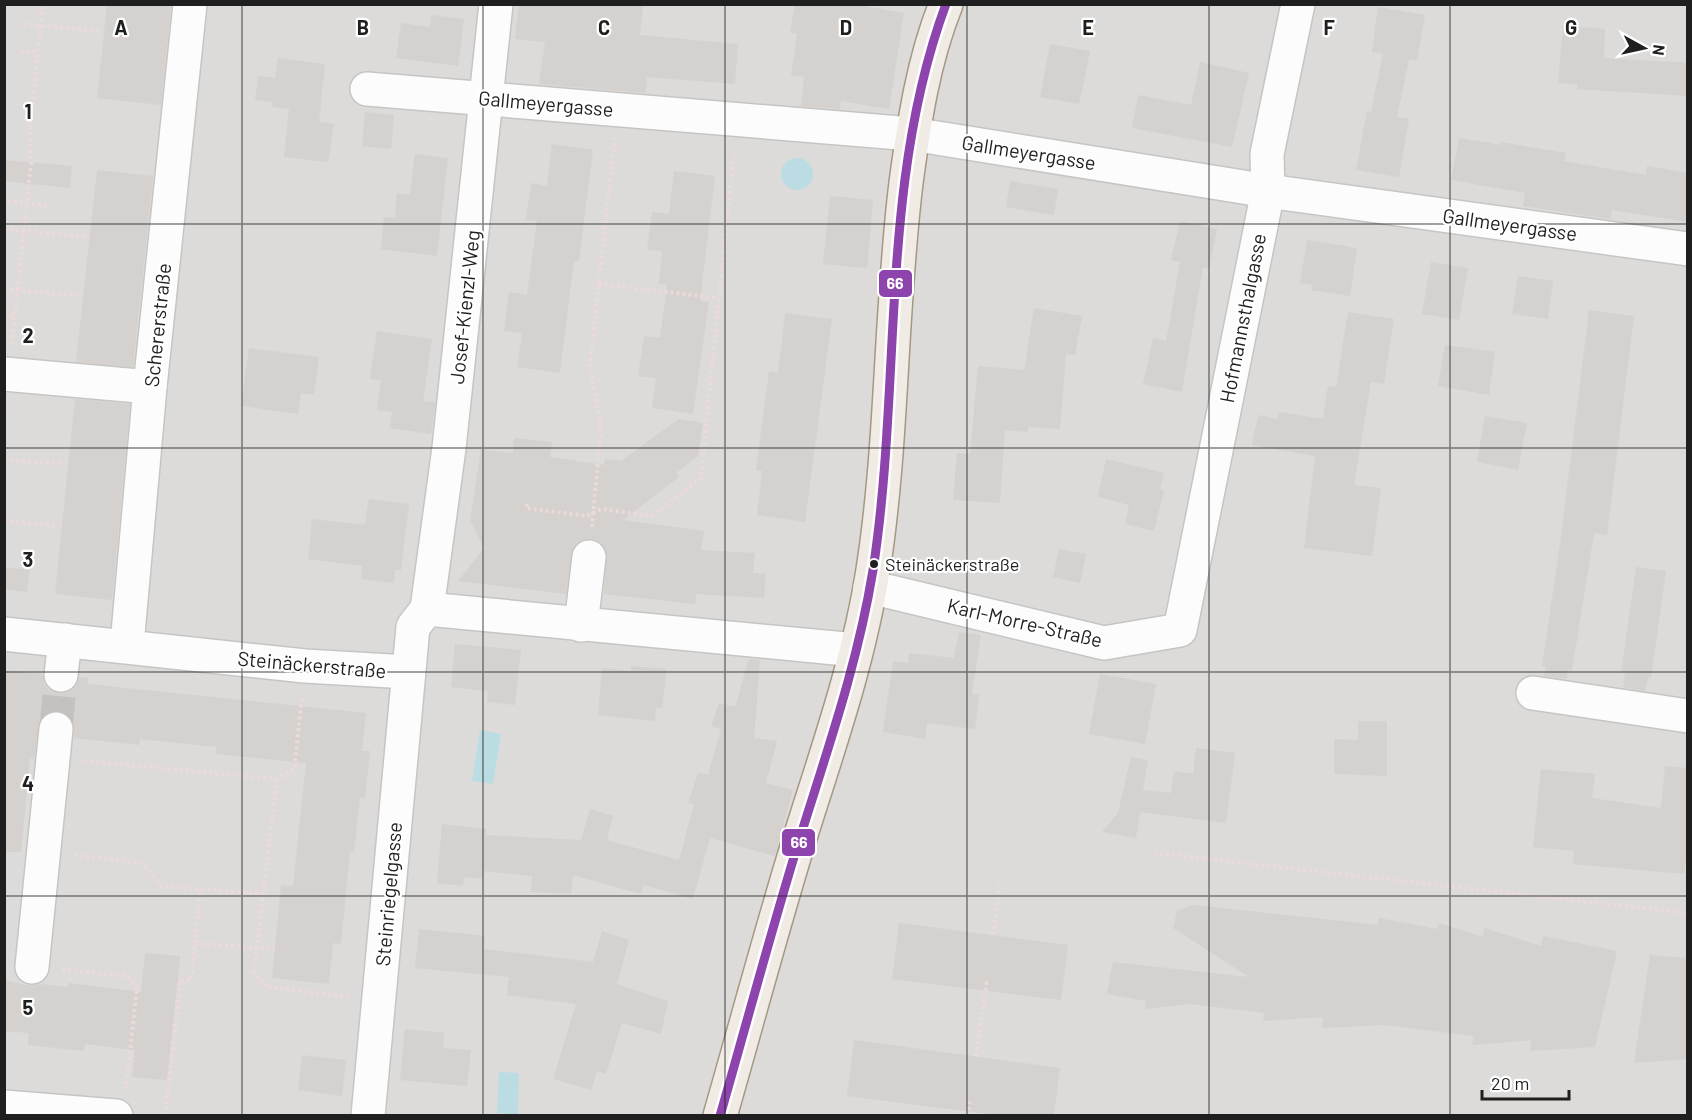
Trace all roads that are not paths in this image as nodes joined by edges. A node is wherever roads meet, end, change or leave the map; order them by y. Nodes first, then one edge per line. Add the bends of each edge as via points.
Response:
1 (190, 4) edge
2 (496, 4) edge
3 (946, 4) edge
4 (1298, 4) edge
5 (367, 89) dead end
6 (487, 97) junction
7 (912, 134) junction
8 (1268, 191) junction
9 (1688, 249) edge
10 (6, 374) edge
11 (150, 387) junction
12 (589, 557) road end
13 (870, 587) junction
14 (427, 609) junction
15 (581, 625) junction
16 (1180, 630) joint
17 (4, 634) edge
18 (65, 640) junction
19 (128, 645) junction
20 (856, 650) junction
21 (408, 672) junction
22 (62, 675) tunnel mouth
23 (1533, 693) dead end
24 (1688, 716) edge
25 (55, 743) tunnel mouth
26 (32, 967) road end
27 (121, 1104) edge
28 (4, 1107) edge
29 (368, 1116) edge
30 (720, 1116) edge

1 - 11 street, Schererstraße
2 - 6 street, Josef-Kienzl-Weg
3 - 7 main road via 934,33
4 - 8 street, Hofmannsthalgasse via 1267,154
5 - 6 street, Gallmeyergasse
6 - 7 street, Gallmeyergasse
6 - 14 street, Josef-Kienzl-Weg
7 - 8 street, Gallmeyergasse
7 - 13 main road via 898,254 887,469
8 - 9 street, Gallmeyergasse
8 - 16 street, Hofmannsthalgasse
10 - 11 street
11 - 19 street, Schererstraße
12 - 15 street
13 - 16 street, Karl-Morre-Straße via 1104,643
13 - 20 main road
14 - 15 street
14 - 21 street, Steinäckerstraße via 413,627
15 - 20 street
17 - 18 street, Steinäckerstraße
18 - 19 street, Steinäckerstraße
18 - 22 street
19 - 21 street, Steinäckerstraße via 305,666
20 - 30 main road
21 - 29 street, Steinriegelgasse
23 - 24 street
25 - 26 street
27 - 28 street

